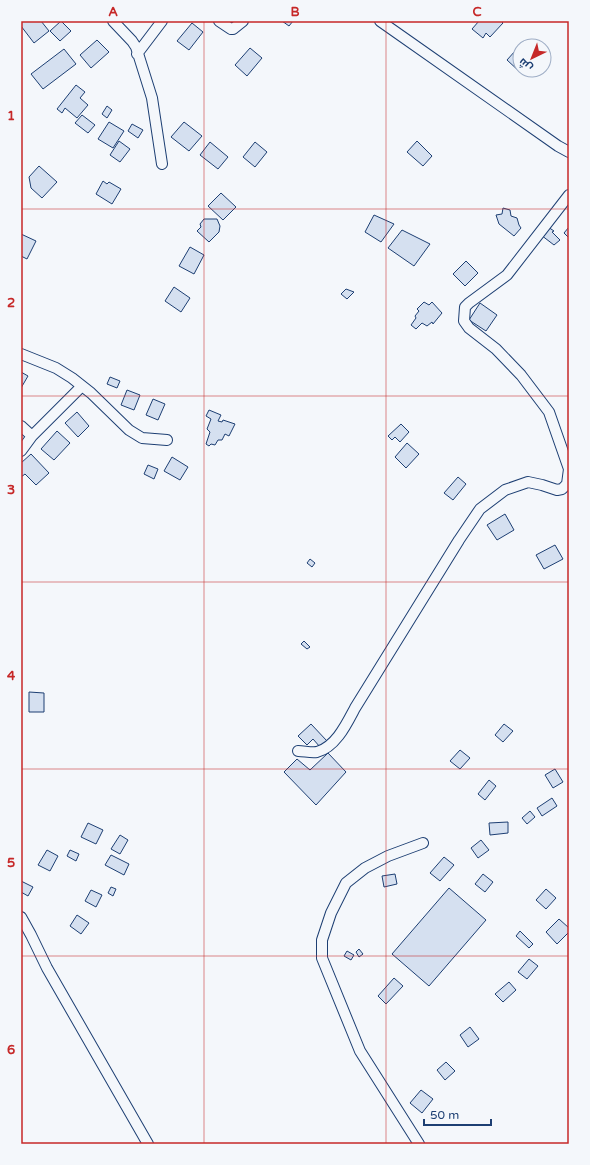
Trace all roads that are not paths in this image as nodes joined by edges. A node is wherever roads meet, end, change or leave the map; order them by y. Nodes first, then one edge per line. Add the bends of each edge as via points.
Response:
1 (113, 21) edge
2 (162, 21) edge
3 (218, 21) edge
4 (243, 21) edge
5 (380, 21) edge
6 (137, 54) junction
7 (569, 152) edge
8 (162, 164) dead end
9 (569, 195) edge
10 (21, 354) edge
11 (82, 386) junction
12 (21, 426) edge
13 (32, 436) junction
14 (167, 440) dead end
15 (21, 451) edge
16 (569, 469) edge
17 (298, 750) dead end
18 (423, 843) dead end
19 (21, 918) edge
20 (148, 1144) edge
21 (419, 1144) edge

1 - 6 street via 132,41
2 - 6 street
3 - 4 street via 233,29
5 - 7 street
6 - 8 street via 152,98
9 - 16 street via 507,275 469,303 464,311 464,321 469,328 496,348 521,375 549,412
10 - 11 street via 56,368
11 - 13 street
11 - 14 street via 129,430 142,438
12 - 13 street
13 - 15 street
16 - 17 street via 567,484 562,489 528,482 505,490 480,509 344,729 328,746 316,752
18 - 21 street via 388,856 365,868 346,883 331,913 322,940 322,958 360,1051
19 - 20 street

